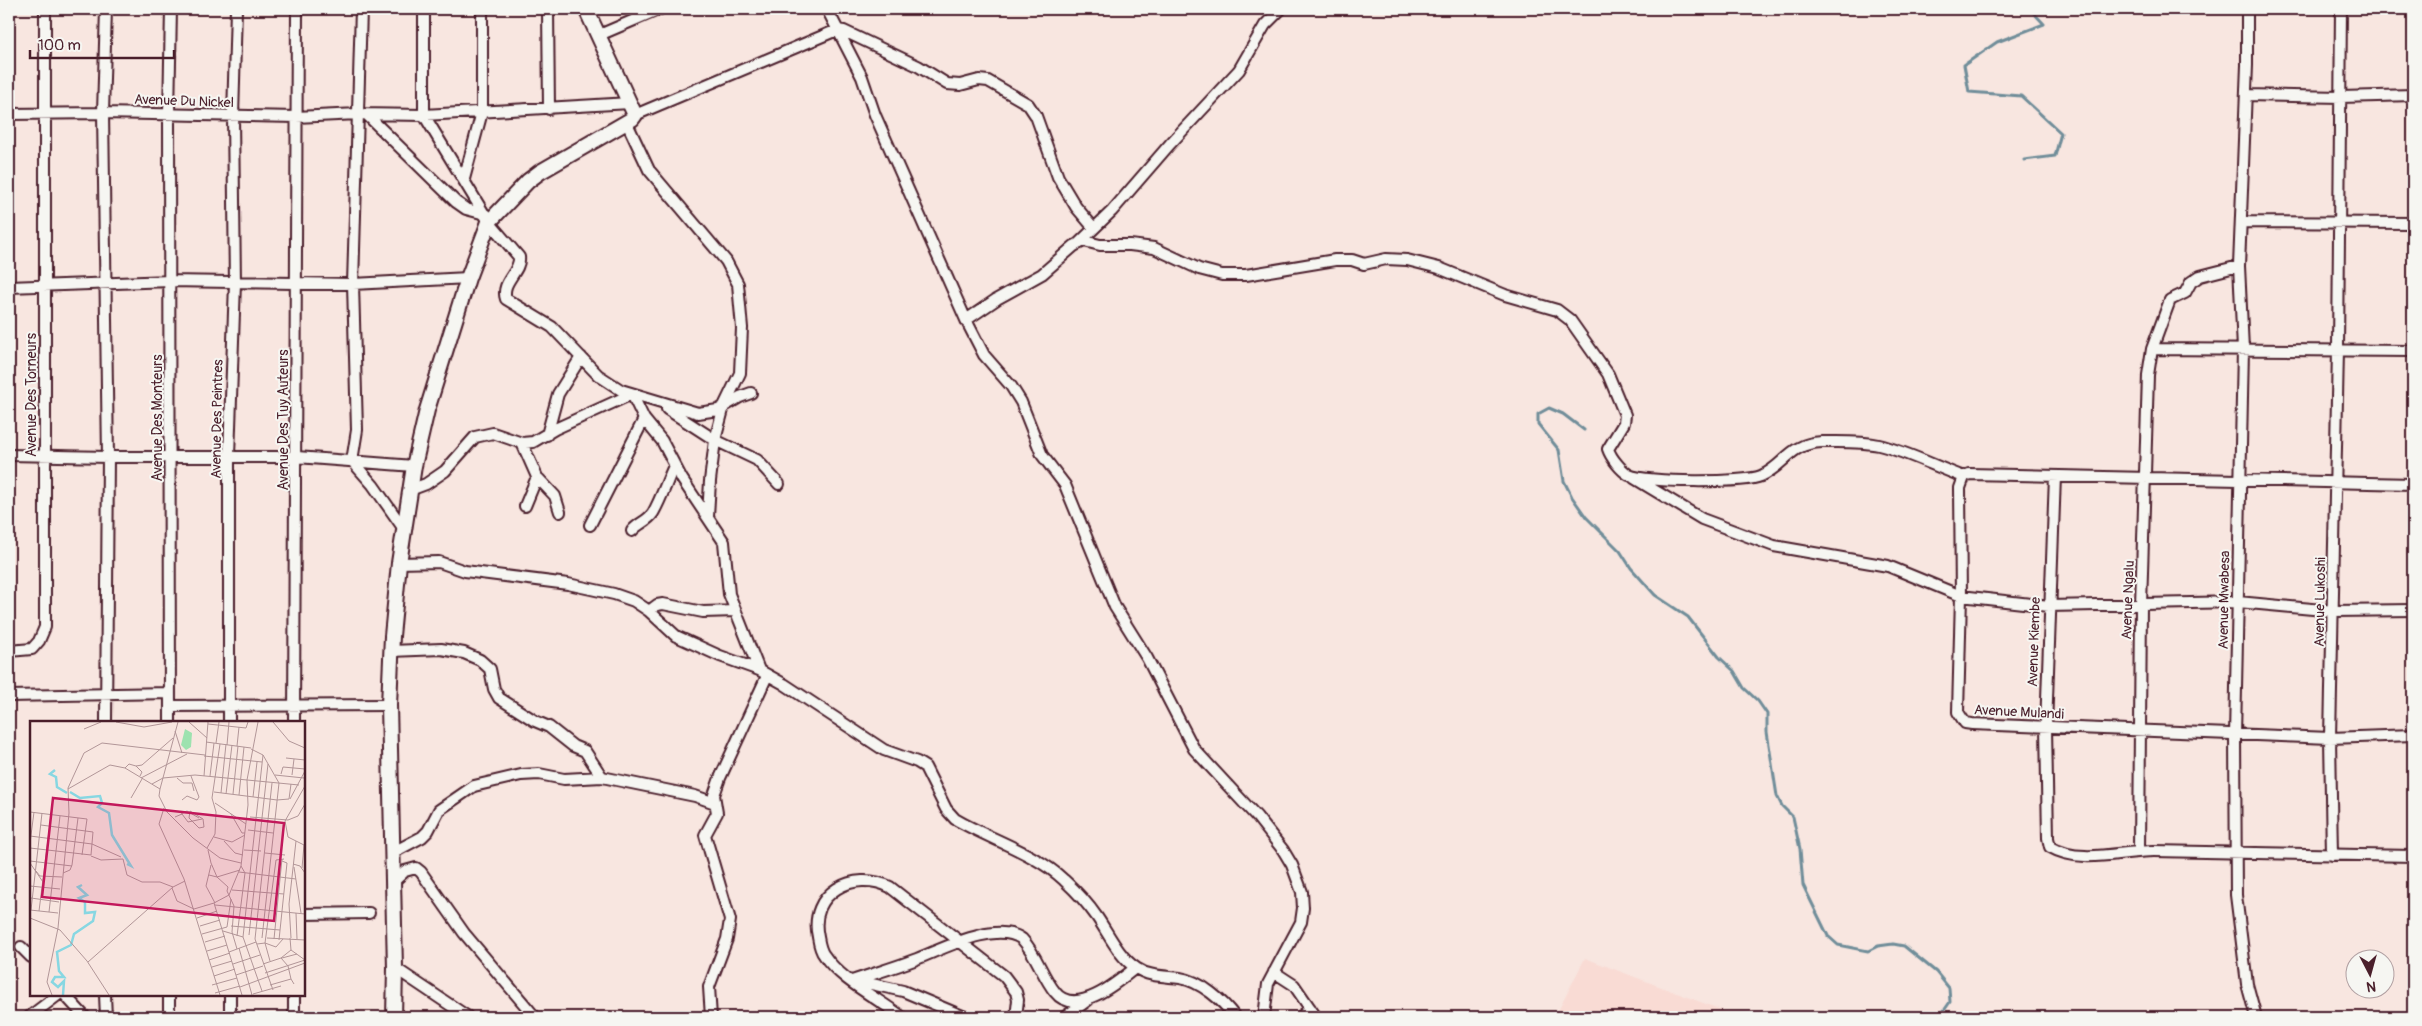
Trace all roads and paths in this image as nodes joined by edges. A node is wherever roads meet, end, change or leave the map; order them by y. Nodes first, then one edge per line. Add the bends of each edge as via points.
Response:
1 (45, 9) edge
2 (106, 9) edge
3 (171, 9) edge
4 (236, 9) edge
5 (297, 9) edge
6 (361, 9) edge
7 (424, 9) edge
8 (482, 9) edge
9 (548, 9) edge
10 (586, 9) edge
11 (660, 9) edge
12 (827, 9) edge
13 (1281, 9) edge
14 (2247, 9) edge
15 (2342, 9) edge
16 (837, 30) junction
17 (597, 36) junction
18 (2246, 95) junction
19 (2413, 95) edge
20 (2341, 97) junction
21 (549, 109) junction
22 (482, 112) junction
23 (103, 113) junction
24 (630, 113) junction
25 (9, 114) edge
26 (44, 114) junction
27 (169, 114) junction
28 (362, 114) junction
29 (424, 115) junction
30 (233, 117) junction
31 (296, 117) junction
32 (464, 179) junction
33 (487, 218) junction
34 (2241, 222) junction
35 (2340, 222) junction
36 (2413, 222) edge
37 (1093, 227) junction
38 (1079, 242) junction
39 (2239, 266) junction
40 (468, 278) junction
41 (170, 281) junction
42 (235, 283) junction
43 (296, 283) junction
44 (106, 284) junction
45 (353, 284) junction
46 (46, 286) junction
47 (9, 287) edge
48 (966, 320) junction
49 (2243, 349) junction
50 (2152, 350) junction
51 (2338, 350) junction
52 (2413, 350) edge
53 (581, 357) junction
54 (751, 393) dead end
55 (632, 394) junction
56 (653, 401) junction
57 (724, 406) junction
58 (644, 419) junction
59 (547, 434) junction
60 (715, 440) junction
61 (522, 443) junction
62 (9, 455) edge
63 (44, 455) junction
64 (229, 456) junction
65 (108, 457) junction
66 (171, 457) junction
67 (297, 457) junction
68 (352, 461) junction
69 (414, 466) junction
70 (674, 466) junction
71 (1630, 475) junction
72 (2055, 476) junction
73 (537, 477) junction
74 (1964, 477) junction
75 (2146, 478) junction
76 (2240, 479) junction
77 (2335, 483) junction
78 (779, 484) dead end
79 (2413, 484) edge
80 (410, 490) junction
81 (525, 506) dead end
82 (560, 512) dead end
83 (708, 517) junction
84 (590, 525) dead end
85 (404, 529) junction
86 (632, 531) dead end
87 (399, 563) junction
88 (1962, 596) junction
89 (2238, 602) junction
90 (2141, 605) junction
91 (2049, 606) junction
92 (2334, 610) junction
93 (2413, 610) edge
94 (649, 611) junction
95 (735, 611) junction
96 (9, 651) edge
97 (392, 651) junction
98 (763, 673) junction
99 (170, 693) junction
100 (106, 694) junction
101 (9, 696) edge
102 (294, 705) junction
103 (389, 705) junction
104 (170, 706) junction
105 (229, 706) junction
106 (106, 721) edge
107 (170, 721) edge
108 (230, 721) edge
109 (294, 721) edge
110 (2046, 727) junction
111 (2139, 732) junction
112 (2413, 735) edge
113 (2235, 736) junction
114 (2330, 738) junction
115 (602, 777) junction
116 (714, 803) junction
117 (2139, 851) junction
118 (392, 853) junction
119 (2236, 853) junction
120 (2332, 854) junction
121 (2413, 856) edge
122 (393, 882) junction
123 (305, 914) edge
124 (369, 914) dead end
125 (959, 941) junction
126 (21, 947) dead end
127 (30, 956) edge
128 (395, 968) junction
129 (1136, 968) junction
130 (1274, 972) junction
131 (852, 981) junction
132 (57, 996) edge
133 (66, 996) edge
134 (106, 996) edge
135 (168, 996) edge
136 (230, 996) edge
137 (294, 996) edge
138 (1093, 996) junction
139 (1313, 1013) edge
140 (29, 1017) edge
141 (85, 1017) edge
142 (106, 1017) edge
143 (169, 1017) edge
144 (230, 1017) edge
145 (294, 1017) edge
146 (394, 1017) edge
147 (468, 1017) edge
148 (536, 1017) edge
149 (711, 1017) edge
150 (902, 1017) edge
151 (965, 1017) edge
152 (1016, 1017) edge
153 (1065, 1017) edge
154 (1235, 1017) edge
155 (1264, 1017) edge
156 (1301, 1017) edge
157 (2256, 1017) edge

1 - 26 street, Avenue Des Torneurs
2 - 23 street
3 - 27 street, Avenue Des Monteurs
4 - 30 street, Avenue Des Peintres
5 - 31 street, Avenue Des Tuy Auteurs
6 - 28 street
7 - 29 street
8 - 22 street
9 - 21 street
10 - 17 street
11 - 17 street
12 - 16 street
13 - 37 street via 1265,25 1239,70 1112,211
14 - 18 street, Avenue Mwabesa
15 - 20 street, Avenue Lukoshi
16 - 24 street, Avenue Du Nickel
16 - 37 street via 856,35 947,84 988,81 1028,104 1036,116 1058,177
16 - 48 street via 862,77 914,206
17 - 24 street
18 - 20 street
18 - 34 street, Avenue Mwabesa
19 - 20 street
20 - 35 street, Avenue Lukoshi
21 - 22 street, Avenue Du Nickel
21 - 24 street, Avenue Du Nickel
22 - 29 street, Avenue Du Nickel
22 - 32 street
23 - 26 street, Avenue Du Nickel
23 - 27 street, Avenue Du Nickel
23 - 44 street
24 - 33 street via 540,172
24 - 57 street via 649,170 726,261 738,284 742,328 740,373
25 - 26 street, Avenue Du Nickel
26 - 46 street, Avenue Des Torneurs
27 - 30 street, Avenue Du Nickel
27 - 41 street, Avenue Des Monteurs
28 - 29 street, Avenue Du Nickel
28 - 31 street, Avenue Du Nickel
28 - 33 street via 456,202
28 - 45 street
29 - 32 street
30 - 31 street, Avenue Du Nickel
30 - 42 street, Avenue Des Peintres
31 - 43 street, Avenue Des Tuy Auteurs
32 - 33 street
33 - 40 street
33 - 53 street via 519,257 504,292 506,299 552,327
34 - 35 street
34 - 39 street, Avenue Mwabesa
35 - 36 street
35 - 51 street, Avenue Lukoshi
37 - 38 street
38 - 48 street via 1042,274
38 - 71 street via 1154,248 1222,276 1341,260 1364,264 1386,259 1407,260 1439,268 1523,301 1556,310 1570,320 1608,374 1626,418 1608,449 1613,459
39 - 49 street, Avenue Mwabesa
39 - 50 street, Avenue Ngalu via 2200,276 2191,282 2185,293 2172,298
40 - 45 street
40 - 69 street via 427,410
41 - 42 street
41 - 44 street
41 - 66 street, Avenue Des Monteurs
42 - 43 street
42 - 64 street, Avenue Des Peintres
43 - 45 street
43 - 67 street, Avenue Des Tuy Auteurs
44 - 46 street
44 - 65 street
45 - 68 street via 357,430
46 - 47 street
46 - 63 street, Avenue Des Torneurs
48 - 130 street via 984,355 1021,402 1042,456 1065,485 1115,607 1147,658 1194,749 1257,817 1292,865 1304,908 1301,922
49 - 50 street
49 - 51 street
49 - 76 street, Avenue Mwabesa
50 - 75 street, Avenue Ngalu via 2145,428
51 - 52 street
51 - 77 street, Avenue Lukoshi
53 - 55 street via 610,384
53 - 59 street via 558,394
54 - 57 street
55 - 56 street
55 - 58 street
55 - 59 street
56 - 57 street via 698,413
56 - 60 street
57 - 60 street
58 - 70 street via 662,441
58 - 84 street
59 - 61 street via 533,442
60 - 78 street via 757,460
60 - 83 street
61 - 73 street
61 - 80 street via 493,433 475,437 445,471
62 - 63 street
63 - 65 street
63 - 96 street, Avenue Des Torneurs via 45,627 32,649
64 - 66 street
64 - 67 street
64 - 105 street, Avenue Des Peintres
65 - 66 street
65 - 100 street
66 - 99 street, Avenue Des Monteurs
67 - 68 street
67 - 102 street, Avenue Des Tuy Auteurs
68 - 69 street
68 - 85 street
69 - 80 street
70 - 83 street
70 - 86 street via 653,513
71 - 74 street via 1708,481 1751,479 1762,476 1798,447 1823,442 1853,442 1880,445
71 - 88 street via 1702,519 1774,546 1888,566
72 - 74 street via 1976,474
72 - 75 street
72 - 91 street, Avenue Kiembe
73 - 81 street
73 - 82 street via 552,492
74 - 88 street, Avenue Mulandi via 1960,493
75 - 76 street
75 - 90 street, Avenue Ngalu
76 - 77 street
76 - 89 street, Avenue Mwabesa
77 - 79 street
77 - 92 street, Avenue Lukoshi
80 - 85 street
83 - 95 street via 724,542 729,594
85 - 87 street
87 - 94 street via 433,561 465,571 568,584 625,597
87 - 97 street
88 - 91 street
88 - 110 street, Avenue Mulandi via 1960,718 1972,724
89 - 90 street
89 - 92 street
89 - 113 street, Avenue Mwabesa
90 - 91 street
90 - 111 street, Avenue Ngalu
91 - 110 street, Avenue Kiembe
92 - 93 street
92 - 114 street, Avenue Lukoshi
94 - 95 street via 663,604 703,612
94 - 98 street via 676,636
95 - 98 street
97 - 103 street
97 - 115 street via 440,649 464,653 480,660 490,669 499,698 585,751
98 - 116 street via 720,778
98 - 129 street via 884,750 925,767 946,809 955,819 1045,865 1064,879
99 - 100 street
99 - 104 street, Avenue Des Monteurs
100 - 101 street
100 - 106 street
102 - 103 street
102 - 105 street
102 - 109 street, Avenue Des Tuy Auteurs
103 - 118 street
104 - 105 street
104 - 107 street, Avenue Des Monteurs
105 - 108 street, Avenue Des Peintres
110 - 111 street, Avenue Mulandi
110 - 117 street, Avenue Kiembe via 2050,847 2083,856
111 - 113 street, Avenue Mulandi
111 - 117 street, Avenue Ngalu
112 - 114 street, Avenue Mulandi
113 - 114 street, Avenue Mulandi
113 - 119 street, Avenue Mwabesa
114 - 120 street, Avenue Lukoshi
115 - 116 street via 695,796
115 - 118 street via 564,779 539,774 474,786 439,810 422,837
116 - 149 street via 717,813 707,828 706,842 730,920 728,939 709,987
117 - 119 street
118 - 122 street
119 - 120 street
119 - 157 street, Avenue Mwabesa via 2236,895 2247,984
120 - 121 street
122 - 128 street
122 - 148 street via 410,868 421,872 464,933
123 - 124 street
125 - 131 street via 921,958
125 - 131 street via 890,887 880,882 848,882 832,892 819,909 817,933 823,955
125 - 138 street via 994,934 1016,935 1027,944 1061,998 1071,1002
125 - 152 street via 1010,983 1018,1000
126 - 127 street
128 - 146 street
128 - 147 street
129 - 138 street
129 - 154 street via 1153,975 1192,982 1218,998
130 - 139 street via 1294,985
130 - 155 street via 1268,984
131 - 150 street
131 - 151 street via 903,991
132 - 140 street
133 - 141 street
134 - 142 street
135 - 143 street
136 - 144 street
137 - 145 street
138 - 153 street
139 - 156 street

